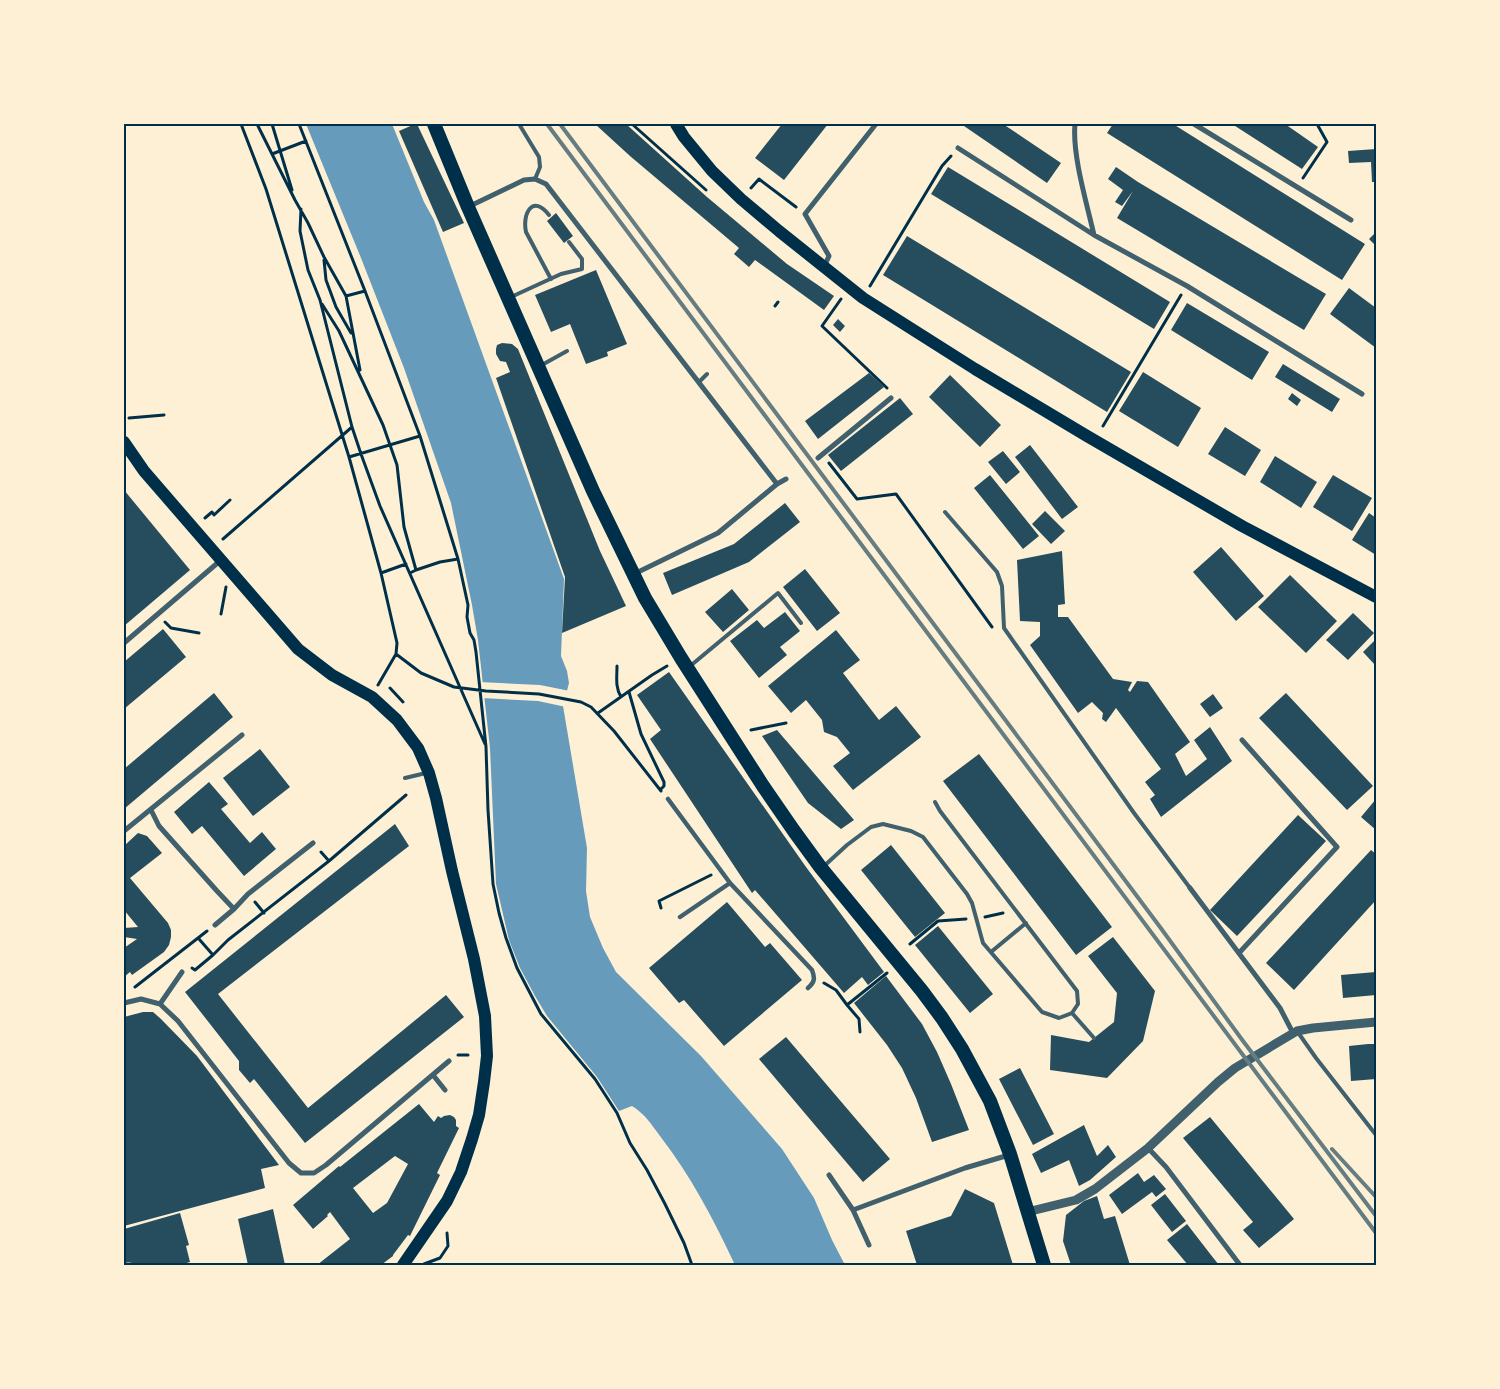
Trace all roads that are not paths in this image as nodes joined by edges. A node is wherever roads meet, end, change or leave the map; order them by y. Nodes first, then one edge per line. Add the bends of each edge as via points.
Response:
1 (434, 124) edge
2 (518, 124) edge
3 (676, 124) edge
4 (876, 124) edge
5 (1075, 124) edge
6 (1194, 124) edge
7 (958, 148) dead end
8 (534, 179) junction
9 (468, 206) junction
10 (549, 215) dead end
11 (1351, 220) dead end
12 (1094, 236) junction
13 (569, 242) dead end
14 (824, 267) junction
15 (551, 279) junction
16 (508, 298) junction
17 (566, 351) dead end
18 (539, 367) junction
19 (707, 374) dead end
20 (699, 382) junction
21 (1362, 394) dead end
22 (891, 398) road end
23 (124, 442) edge
24 (820, 456) road end
25 (786, 480) dead end
26 (777, 484) junction
27 (945, 512) dead end
28 (222, 559) junction
29 (632, 575) junction
30 (1376, 597) edge
31 (802, 622) dead end
32 (124, 643) edge
33 (684, 663) junction
34 (242, 736) dead end
35 (1242, 740) dead end
36 (428, 773) junction
37 (405, 778) dead end
38 (668, 799) road end
39 (935, 802) dead end
40 (151, 810) junction
41 (124, 831) edge
42 (313, 843) dead end
43 (821, 868) junction
44 (730, 883) junction
45 (1190, 888) joint
46 (234, 909) junction
47 (680, 917) dead end
48 (1026, 924) junction
49 (215, 925) road end
50 (991, 952) junction
51 (1239, 953) junction
52 (182, 972) dead end
53 (808, 988) dead end
54 (124, 1003) edge
55 (160, 1004) junction
56 (1072, 1013) junction
57 (1376, 1022) edge
58 (1295, 1032) junction
59 (1094, 1038) dead end
60 (449, 1061) dead end
61 (433, 1075) junction
62 (445, 1090) dead end
63 (1376, 1135) edge
64 (1148, 1148) junction
65 (1010, 1154) junction
66 (829, 1175) dead end
67 (852, 1210) junction
68 (1027, 1212) junction
69 (869, 1246) dead end
70 (403, 1265) edge
71 (1044, 1265) edge
72 (1240, 1265) edge

1 - 9 highway
2 - 8 lane via 539,157 540,167
3 - 14 main road via 712,171 778,231
4 - 14 street via 805,214 829,256
5 - 12 street via 1077,159
6 - 11 street
7 - 12 street
8 - 9 street via 524,180
8 - 20 street via 546,184
9 - 16 highway
10 - 15 lane via 544,208 537,206 532,207 524,218 526,232
12 - 21 street via 1187,286
13 - 15 lane via 582,259 582,269
14 - 30 main road via 863,298 974,369 1242,526
15 - 16 lane
16 - 18 highway
17 - 18 lane
18 - 29 highway
19 - 20 lane
20 - 26 street
22 - 24 street
23 - 28 main road via 144,471
25 - 26 street
26 - 29 street via 718,533
27 - 45 lane via 997,572 1002,586 1004,628
28 - 32 street
28 - 36 main road via 298,649 332,675 372,697 396,720 418,748
29 - 33 highway
31 - 33 lane via 778,593
33 - 43 highway via 763,786
34 - 40 street
35 - 51 street via 1337,847
36 - 37 lane
36 - 70 main road via 474,959 485,1016 487,1056 478,1115 461,1172 447,1201
38 - 44 street
39 - 48 lane
40 - 41 street
40 - 46 street via 159,826
42 - 46 street via 248,894
43 - 50 lane via 872,827 883,824 911,831 923,837 967,894 984,943
43 - 65 highway via 942,1018 990,1101
44 - 47 street
44 - 53 street via 812,970 815,978
45 - 51 street
46 - 49 street
48 - 50 lane
48 - 56 lane via 1077,991 1078,1004
50 - 56 lane via 1042,1012 1059,1018
51 - 58 street
52 - 55 street
54 - 55 street via 142,999
55 - 61 street via 178,1021 289,1163 301,1173 314,1173 326,1165
56 - 59 lane
57 - 58 street
58 - 63 lane
58 - 64 street via 1235,1068
60 - 61 street
61 - 62 street
64 - 68 street via 1076,1200
64 - 72 street
65 - 67 street
65 - 68 highway
66 - 67 street
67 - 69 street
68 - 71 highway

